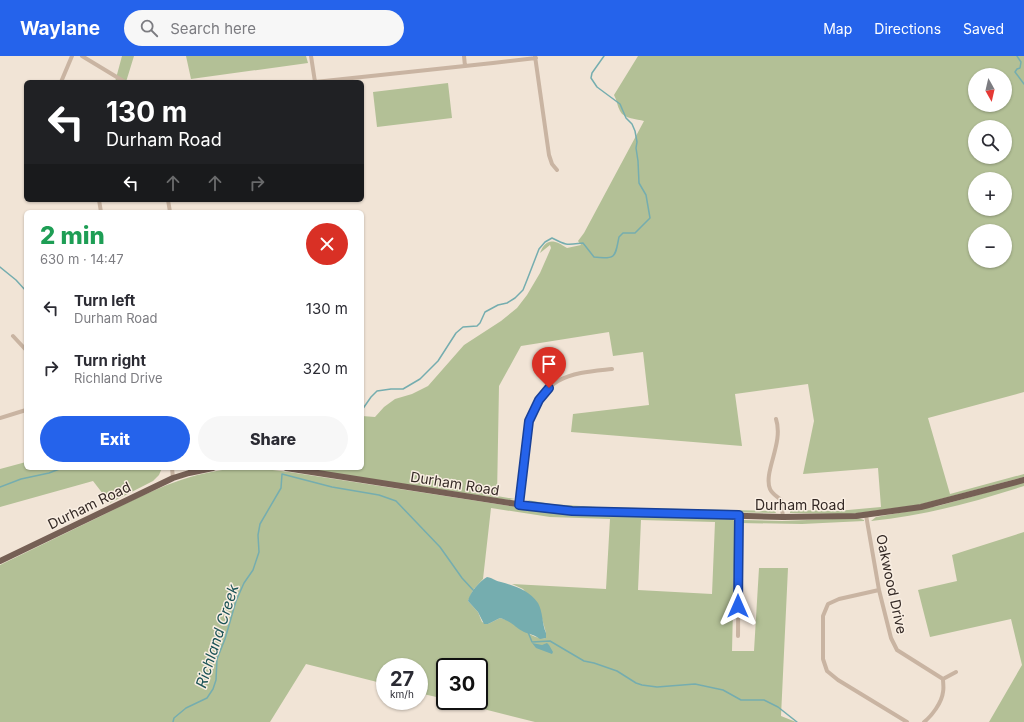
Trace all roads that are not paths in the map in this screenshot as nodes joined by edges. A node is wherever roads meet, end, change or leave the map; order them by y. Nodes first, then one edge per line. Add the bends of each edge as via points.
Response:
1 (72, 56) edge
2 (82, 56) edge
3 (311, 56) edge
4 (464, 56) edge
5 (536, 57) edge
6 (465, 66) junction
7 (62, 80) edge
8 (122, 80) edge
9 (315, 80) edge
10 (334, 80) edge
11 (556, 170) dead end
12 (13, 336) dead end
13 (24, 348) edge
14 (612, 369) dead end
15 (24, 411) edge
16 (0, 418) edge
17 (776, 418) dead end
18 (172, 470) edge
19 (203, 470) edge
20 (299, 470) edge
21 (173, 478) junction
22 (1024, 480) edge
23 (519, 505) junction
24 (739, 515) junction
25 (866, 515) junction
26 (784, 517) junction
27 (0, 562) edge
28 (879, 590) junction
29 (738, 636) dead end
30 (956, 672) dead end
31 (943, 679) junction
32 (907, 722) edge
33 (924, 722) edge

1 - 7 street
2 - 8 street
3 - 9 street
4 - 6 street
5 - 6 street
5 - 11 street via 549,155
6 - 10 street
12 - 13 street
14 - 23 street via 570,376 558,381 539,400 529,421
15 - 16 street
17 - 26 street via 779,431 769,484 772,492 781,500
18 - 21 street
19 - 21 main road, Durham Road
20 - 23 main road, Durham Road
21 - 27 main road, Durham Road
22 - 25 main road, Durham Road via 927,506
23 - 24 main road, Durham Road via 572,511
24 - 26 main road, Durham Road
24 - 29 street
25 - 26 main road, Durham Road
25 - 28 street, Oakwood Drive
28 - 31 street, Oakwood Drive via 891,638 897,650
28 - 32 street via 828,604 823,616 822,659 827,671 838,680
30 - 31 street
31 - 33 street via 942,697

